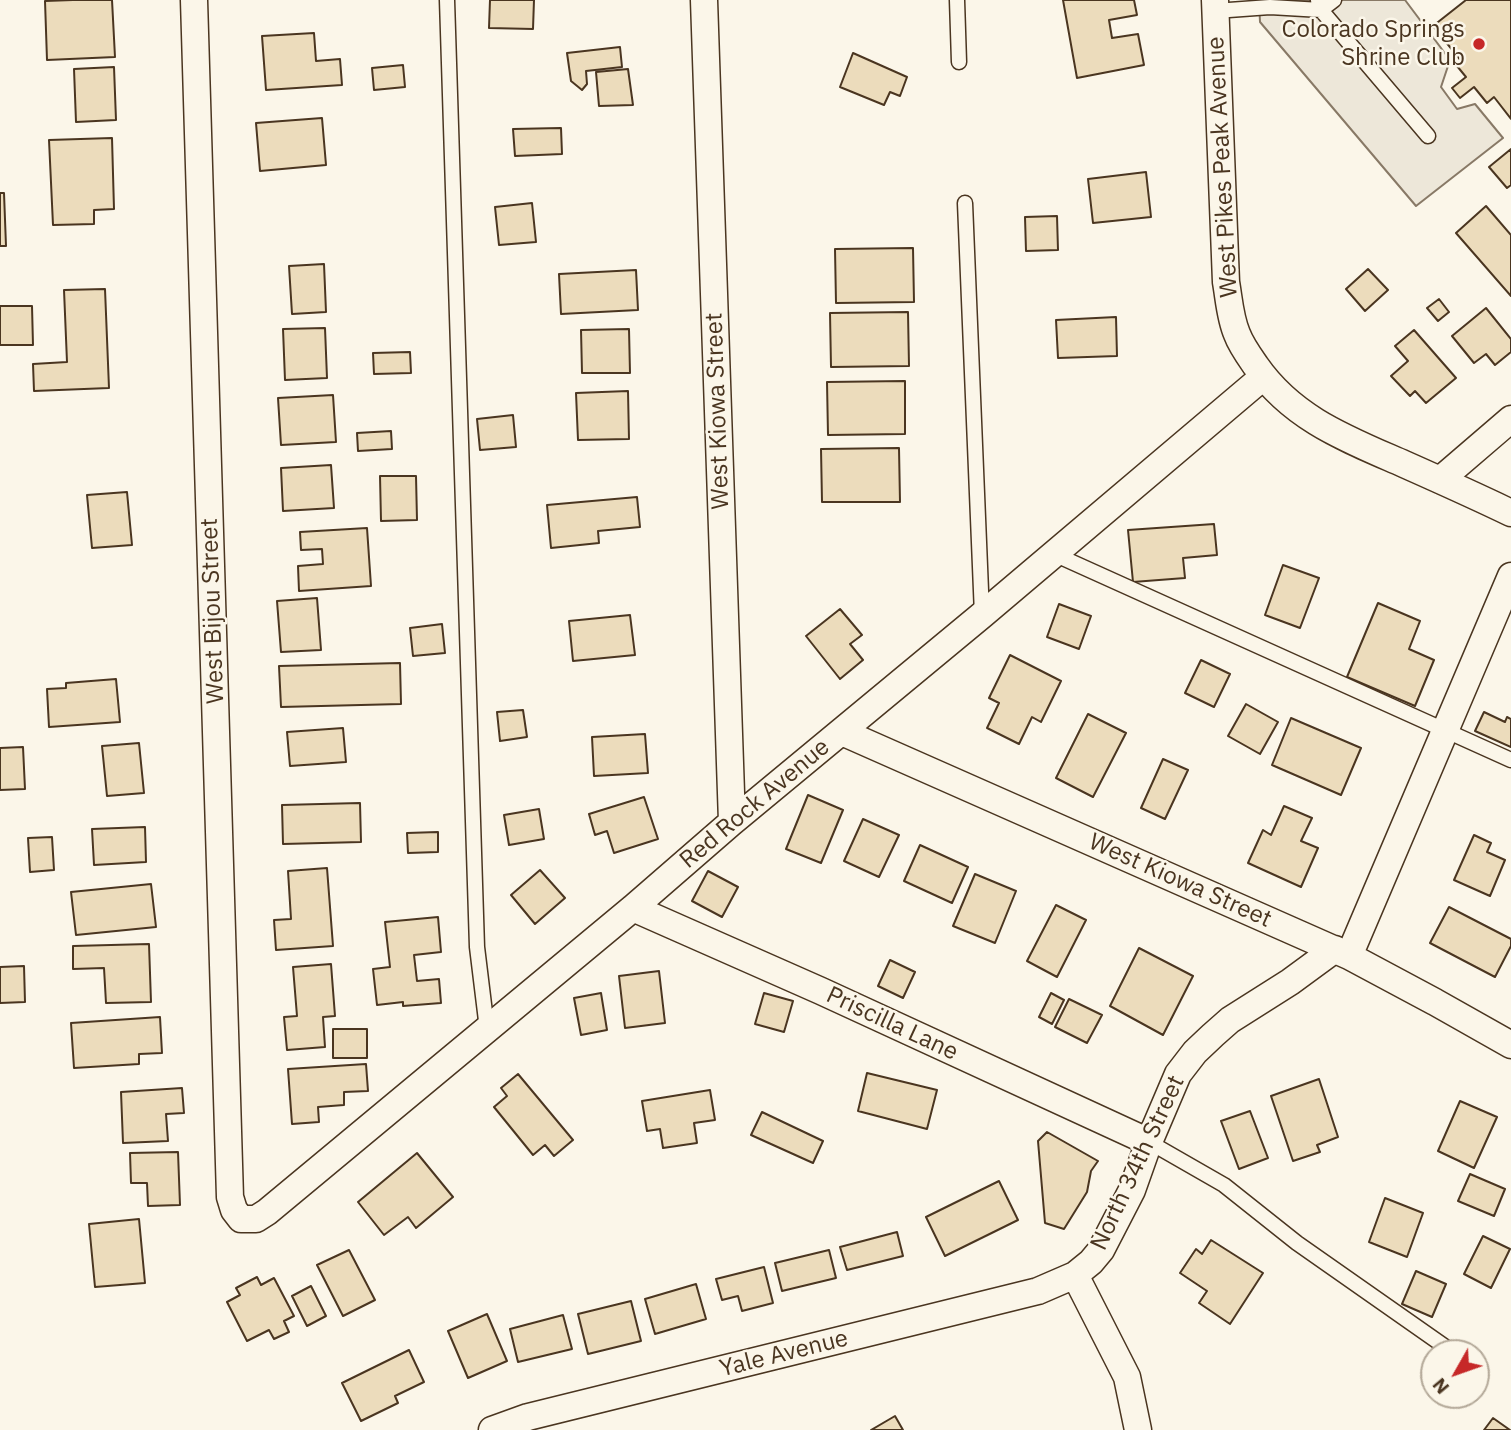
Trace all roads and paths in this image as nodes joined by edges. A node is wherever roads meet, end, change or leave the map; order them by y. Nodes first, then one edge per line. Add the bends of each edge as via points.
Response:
1 (194, 0) edge
2 (447, 0) edge
3 (704, 0) edge
4 (957, 0) edge
5 (1334, 0) edge
6 (1319, 5) edge
7 (1215, 6) edge
8 (958, 62) dead end
9 (1428, 136) dead end
10 (965, 203) dead end
11 (1263, 377) junction
12 (1511, 419) edge
13 (1440, 480) junction
14 (1511, 513) edge
15 (1054, 554) junction
16 (1511, 576) edge
17 (982, 615) junction
18 (1444, 731) junction
19 (842, 732) junction
20 (1511, 761) edge
21 (732, 822) junction
22 (633, 908) junction
23 (1342, 953) junction
24 (487, 1029) junction
25 (1511, 1045) edge
26 (1149, 1142) junction
27 (241, 1219) joint
28 (1075, 1275) junction
29 (1434, 1339) edge
30 (492, 1430) edge
31 (1138, 1430) edge

1 - 27 street, West Bijou Street via 230,1197
2 - 24 lane via 477,947
3 - 21 street, West Kiowa Street
4 - 8 lane
5 - 6 lane
6 - 7 lane
6 - 9 lane
7 - 11 street, West Pikes Peak Avenue via 1226,282 1236,333
10 - 17 lane
11 - 13 street, West Pikes Peak Avenue via 1307,417
11 - 15 street, Red Rock Avenue
12 - 13 street
13 - 14 street, West Pikes Peak Avenue
15 - 17 street, Red Rock Avenue
15 - 18 lane
16 - 18 street
17 - 19 street, Red Rock Avenue
18 - 20 lane
18 - 23 street
19 - 21 street, Red Rock Avenue
19 - 23 street, West Kiowa Street
21 - 22 street, Red Rock Avenue
22 - 24 street, Red Rock Avenue
22 - 26 street, Priscilla Lane
23 - 25 street, West Kiowa Street
23 - 26 street, North 34th Street via 1230,1020 1195,1052 1178,1074
24 - 27 street, Red Rock Avenue via 267,1212 256,1219
26 - 28 street, North 34th Street via 1132,1190 1101,1250
26 - 29 lane via 1224,1185
28 - 30 street, Yale Avenue via 1038,1291 528,1417
28 - 31 street, North 34th Street via 1127,1377

